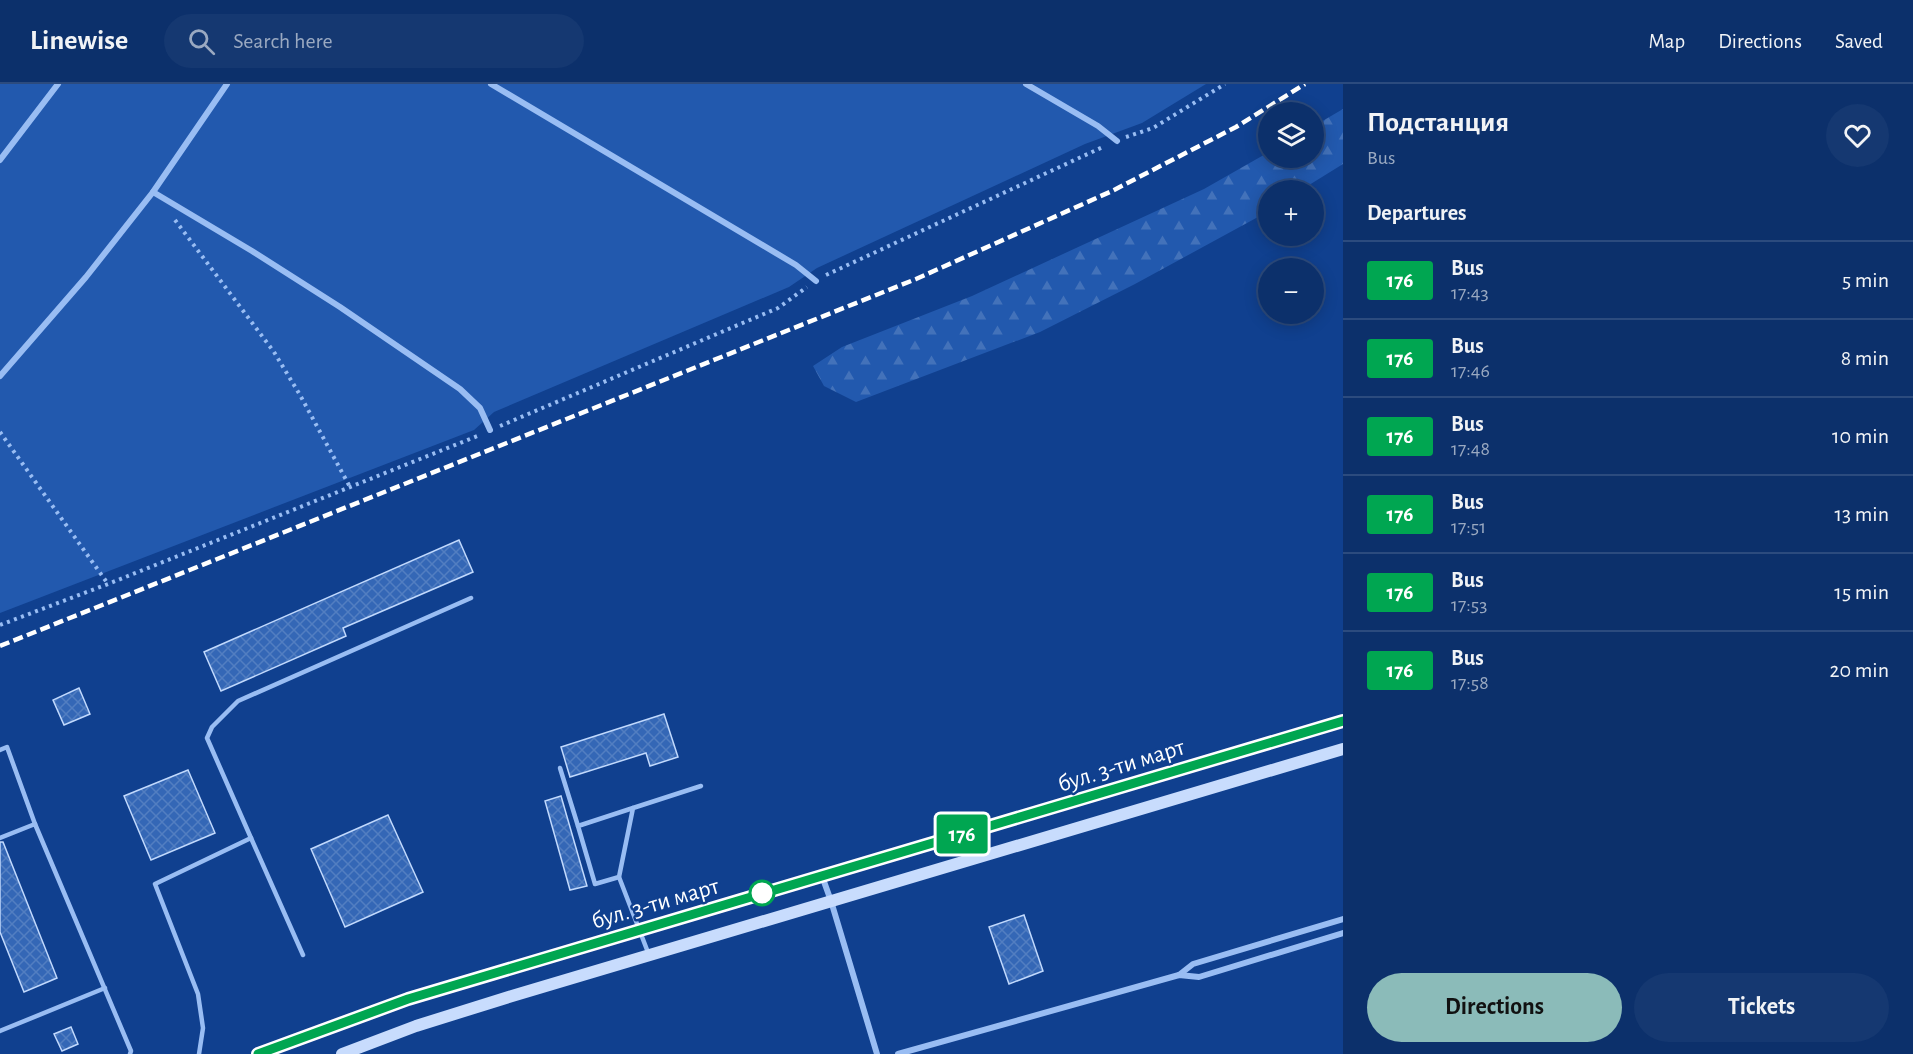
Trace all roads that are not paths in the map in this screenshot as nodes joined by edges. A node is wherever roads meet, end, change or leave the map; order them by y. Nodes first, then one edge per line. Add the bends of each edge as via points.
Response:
1 (58, 84) edge
2 (227, 84) edge
3 (491, 84) edge
4 (1026, 84) edge
5 (1116, 141) road end
6 (0, 160) edge
7 (153, 192) junction
8 (816, 281) road end
9 (0, 376) edge
10 (490, 430) road end
11 (471, 598) dead end
12 (1343, 721) edge
13 (1343, 749) edge
14 (0, 750) edge
15 (560, 768) dead end
16 (701, 786) dead end
17 (633, 808) junction
18 (35, 824) junction
19 (578, 826) junction
20 (0, 838) edge
21 (251, 838) junction
22 (822, 875) junction
23 (619, 876) junction
24 (831, 901) junction
25 (1343, 919) edge
26 (639, 930) junction
27 (1343, 933) edge
28 (303, 955) dead end
29 (649, 955) junction
30 (1179, 975) junction
31 (105, 988) junction
32 (0, 1031) edge
33 (131, 1052) edge
34 (137, 1054) edge
35 (199, 1054) edge
36 (258, 1054) edge
37 (342, 1054) edge
38 (877, 1054) edge
39 (898, 1054) edge

1 - 6 street
2 - 7 street
3 - 8 street via 796,265
4 - 5 street via 1098,126
7 - 9 street via 86,278
7 - 10 street via 340,307 460,389 480,408
11 - 21 lane via 238,701 217,722 207,738
12 - 22 main road, бул. 3-ти март
13 - 24 main road, бул. 3-ти март
14 - 18 lane via 7,747
15 - 19 lane
16 - 17 lane
17 - 19 lane
17 - 23 lane
18 - 20 lane
18 - 31 lane
19 - 23 lane via 595,884
21 - 28 lane
21 - 35 lane via 155,884 200,1000 203,1028
22 - 24 street
22 - 26 main road, бул. 3-ти март
23 - 26 lane
24 - 29 main road, бул. 3-ти март
24 - 38 street
25 - 30 street via 1193,964
26 - 29 lane
26 - 36 main road, бул. 3-ти март via 408,999
27 - 30 street via 1199,976
29 - 37 main road, бул. 3-ти март via 416,1026
30 - 39 street
31 - 32 lane
31 - 33 lane
33 - 34 lane

